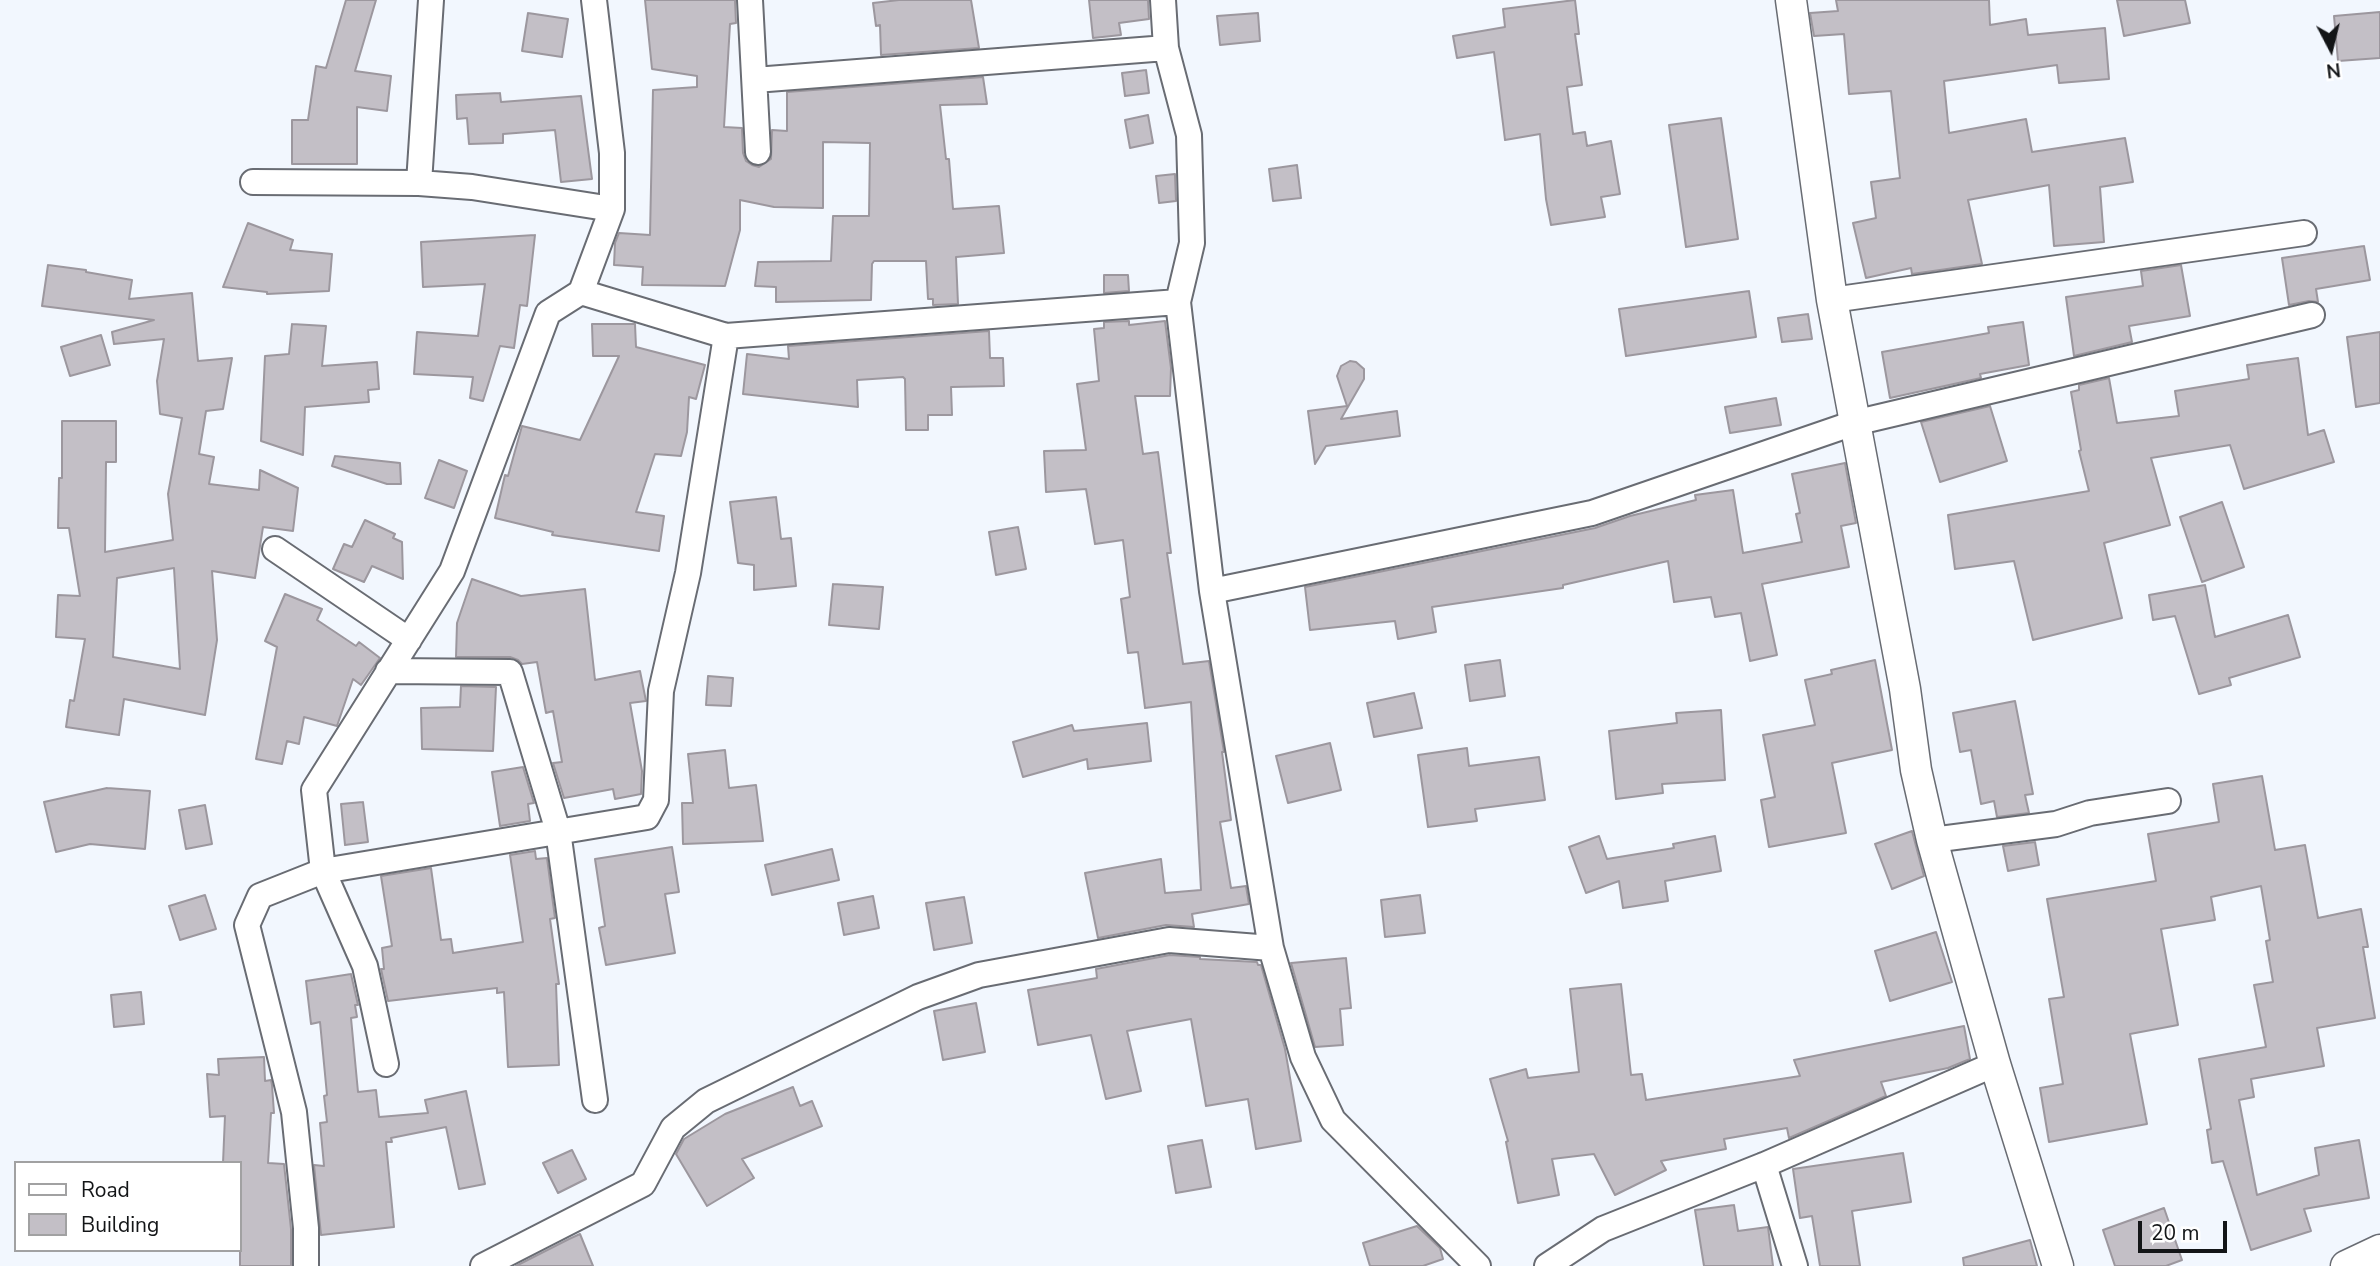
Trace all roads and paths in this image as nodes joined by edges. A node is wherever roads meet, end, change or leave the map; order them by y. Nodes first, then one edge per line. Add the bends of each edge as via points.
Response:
1 (431, 0) edge
2 (594, 0) edge
3 (750, 0) edge
4 (1163, 0) edge
5 (1791, 0) edge
6 (1166, 48) junction
7 (755, 80) junction
8 (758, 152) dead end
9 (253, 182) dead end
10 (419, 183) junction
11 (612, 209) junction
12 (2304, 233) dead end
13 (582, 292) junction
14 (1832, 300) junction
15 (1178, 302) junction
16 (2312, 315) dead end
17 (726, 336) junction
18 (1854, 423) junction
19 (275, 549) dead end
20 (1212, 591) junction
21 (409, 640) junction
22 (388, 671) junction
23 (2168, 801) dead end
24 (558, 831) junction
25 (1932, 840) junction
26 (323, 872) junction
27 (1271, 948) junction
28 (386, 1063) dead end
29 (1995, 1064) junction
30 (595, 1100) dead end
31 (1764, 1165) junction
32 (2380, 1250) edge
33 (306, 1266) edge
34 (483, 1266) edge
35 (1478, 1266) edge
36 (1547, 1266) edge
37 (1795, 1266) edge
38 (2058, 1266) edge
39 (2346, 1266) edge

1 - 10 street
2 - 11 street via 612,153
3 - 7 street
4 - 6 street
5 - 14 street
6 - 7 street
6 - 15 street via 1189,135 1192,243
7 - 8 street
9 - 10 street
10 - 11 street
11 - 13 street
12 - 14 street
13 - 17 street
13 - 21 street via 548,313 452,571
14 - 18 street
15 - 17 street
15 - 20 street
16 - 18 street
17 - 24 street via 688,573 661,691 656,800 647,817
18 - 20 street via 1592,513
18 - 25 street
19 - 21 street
20 - 27 street
21 - 22 street
22 - 24 street via 510,672
22 - 26 street via 314,790
23 - 25 street via 2090,813 2056,824
24 - 26 street
24 - 30 street
25 - 29 street
26 - 28 street via 365,966
26 - 33 street via 260,896 247,925 295,1112
27 - 34 street via 1169,940 979,975 918,997 706,1101 673,1128 642,1184
27 - 35 street via 1303,1057 1333,1120
29 - 31 street
29 - 38 street
31 - 36 street via 1603,1229
31 - 37 street
32 - 39 street

